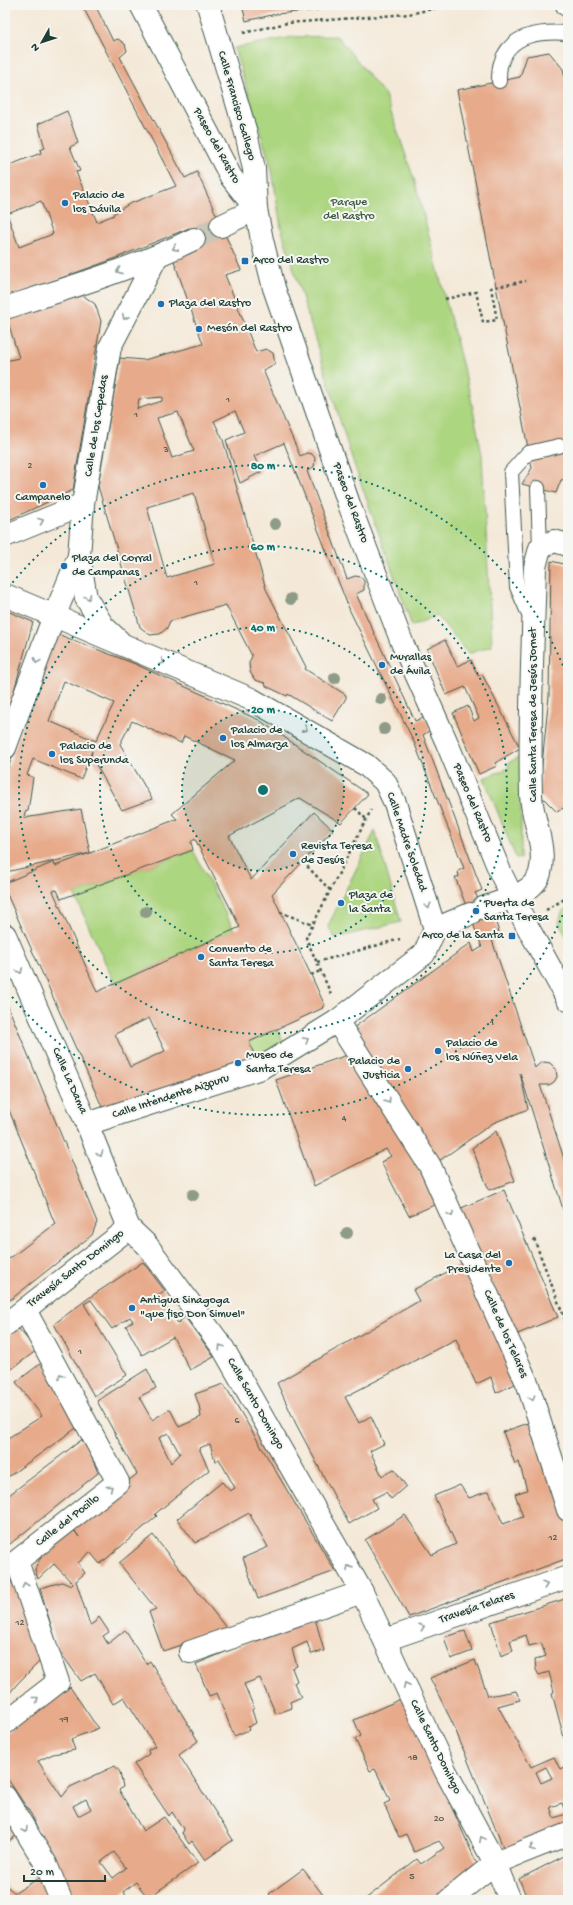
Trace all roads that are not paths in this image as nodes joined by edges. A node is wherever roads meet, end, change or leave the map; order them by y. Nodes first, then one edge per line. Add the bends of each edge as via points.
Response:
1 (141, 5) edge
2 (208, 5) edge
3 (568, 33) edge
4 (498, 81) dead end
5 (256, 209) junction
6 (221, 226) tunnel mouth
7 (194, 239) tunnel mouth
8 (156, 258) junction
9 (5, 308) edge
10 (559, 446) dead end
11 (538, 488) dead end
12 (84, 504) junction
13 (5, 536) edge
14 (568, 545) edge
15 (540, 548) junction
16 (79, 556) junction
17 (5, 595) edge
18 (52, 620) junction
19 (533, 624) junction
20 (126, 647) junction
21 (5, 748) edge
22 (512, 897) junction
23 (435, 929) junction
24 (5, 935) edge
25 (568, 1000) edge
26 (335, 1011) junction
27 (88, 1124) junction
28 (129, 1228) junction
29 (25, 1310) junction
30 (5, 1325) edge
31 (568, 1510) edge
32 (568, 1577) edge
33 (362, 1592) junction
34 (385, 1640) junction
35 (190, 1652) dead end
36 (5, 1723) edge
37 (5, 1797) edge
38 (568, 1834) edge
39 (495, 1863) junction
40 (61, 1900) edge
41 (450, 1900) edge
42 (510, 1900) edge

1 - 5 street, Paseo del Rastro via 231,177
2 - 5 street, Calle Francisco Gallego via 254,169
3 - 4 lane via 548,31 527,35 510,46 501,62
5 - 6 street
5 - 22 street, Paseo del Rastro via 274,288 350,507 403,645
7 -> 8 street
8 -> 9 street via 84,284
8 -> 12 street, Calle de los Cepedas via 110,347
10 - 19 lane via 528,453 510,472 517,588
11 - 15 lane
13 -> 12 street
12 - 16 street
14 - 15 street via 554,541
15 - 19 street, Calle Santa Teresa de Jesús Jornet via 535,567
16 - 18 street
16 -> 20 street via 86,598 103,626
17 - 18 street
18 - 20 street
18 -> 21 street
19 - 22 street, Calle Santa Teresa de Jesús Jornet via 531,796 542,850 540,873 530,888
20 -> 23 street, Calle Madre Soledad via 251,699 366,765 385,782 395,803
22 - 23 street
22 - 25 street, Paseo del Rastro
23 - 26 street via 424,954
24 -> 27 street, Calle La Dama
27 -> 26 street, Calle Intendente Aizpuru via 261,1068
26 -> 31 street, Calle de los Telares via 430,1166 528,1385
27 -> 28 street, Calle La Dama
28 - 29 street, Travesía Santo Domingo
33 -> 28 street, Calle Santo Domingo via 223,1348 147,1245
29 - 30 street, Travesía Santo Domingo
36 -> 29 street, Calle del Pocillo via 58,1682 17,1561 118,1482
34 -> 32 street, Travesía Telares
33 - 34 street, Calle Santo Domingo
33 - 35 street
39 -> 34 street, Calle Santo Domingo via 446,1772
37 -> 40 street via 46,1864
38 -> 39 street
39 - 41 street
39 - 42 street, Calle Santo Domingo

